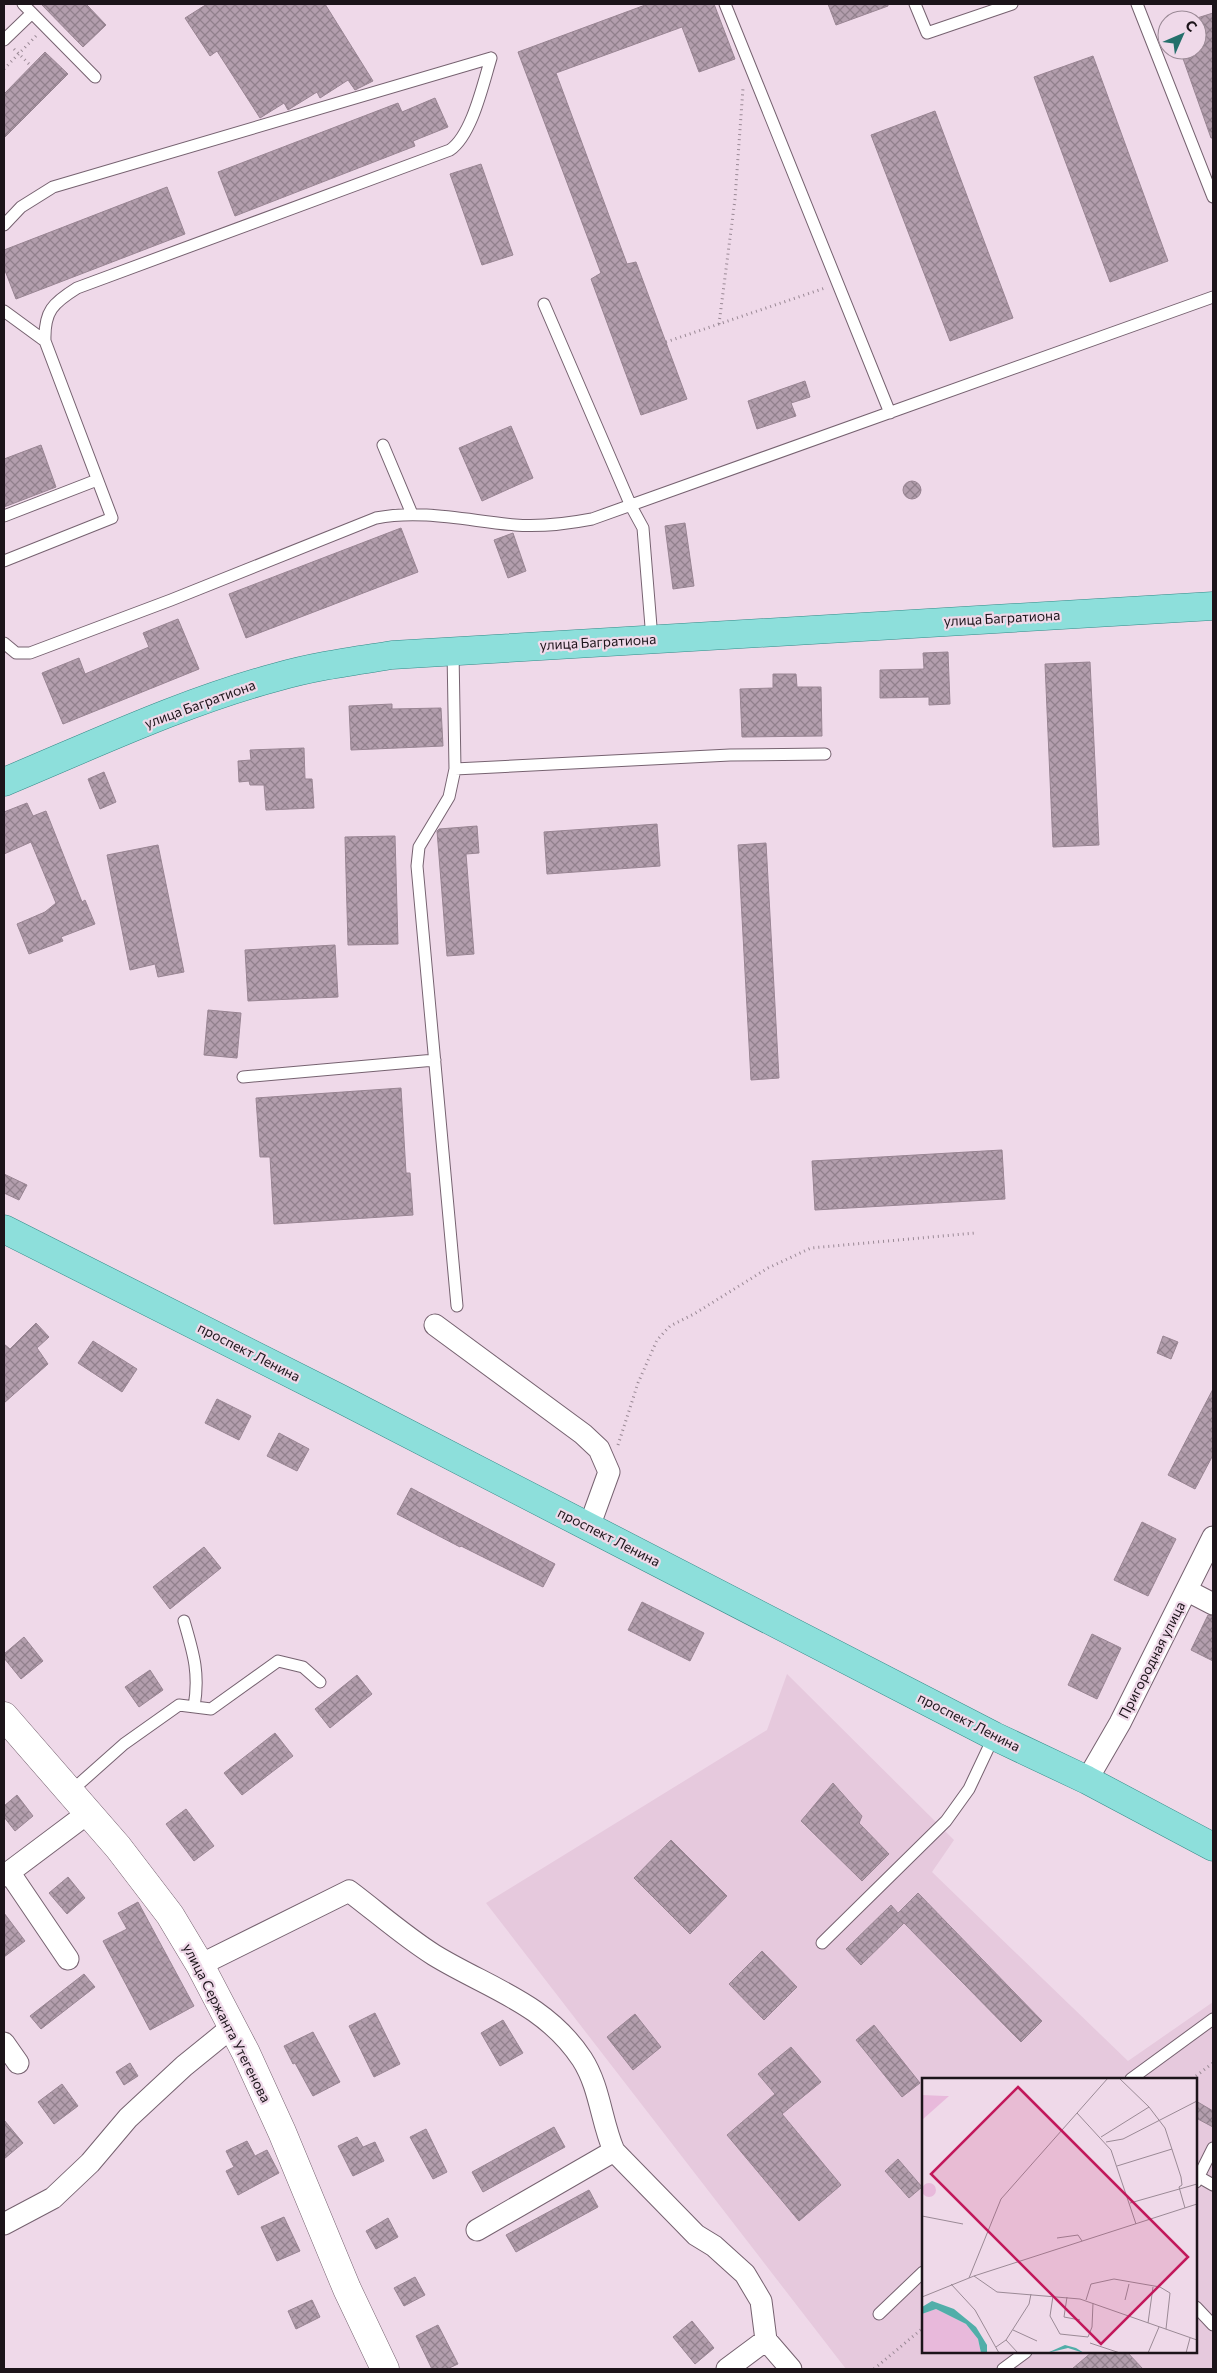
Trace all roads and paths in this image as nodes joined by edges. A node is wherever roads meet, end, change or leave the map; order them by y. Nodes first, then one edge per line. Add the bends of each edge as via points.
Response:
1 (23, 4) edge
2 (725, 4) edge
3 (915, 4) edge
4 (1012, 4) edge
5 (1137, 4) edge
6 (32, 13) junction
7 (45, 27) junction
8 (4, 40) edge
9 (19, 54) junction
10 (749, 64) junction
11 (31, 66) dead end
12 (4, 69) edge
13 (95, 76) dead end
14 (1213, 197) edge
15 (4, 225) edge
16 (838, 284) junction
17 (1213, 297) edge
18 (544, 304) dead end
19 (4, 311) edge
20 (719, 324) junction
21 (45, 341) junction
22 (666, 342) dead end
23 (890, 413) junction
24 (383, 445) dead end
25 (97, 480) junction
26 (631, 506) junction
27 (412, 514) junction
28 (4, 516) edge
29 (4, 560) edge
30 (1213, 606) edge
31 (652, 639) junction
32 (4, 643) edge
33 (454, 651) junction
34 (825, 754) dead end
35 (454, 769) junction
36 (4, 782) edge
37 (435, 1060) junction
38 (243, 1077) dead end
39 (4, 1229) edge
40 (975, 1233) dead end
41 (457, 1306) dead end
42 (435, 1325) dead end
43 (609, 1472) junction
44 (589, 1527) junction
45 (1213, 1537) edge
46 (1188, 1591) junction
47 (1213, 1604) edge
48 (184, 1621) dead end
49 (320, 1682) dead end
50 (194, 1707) junction
51 (4, 1716) edge
52 (994, 1736) junction
53 (1087, 1780) junction
54 (70, 1792) junction
55 (88, 1813) junction
56 (1213, 1847) edge
57 (6, 1874) edge
58 (822, 1943) dead end
59 (68, 1959) dead end
60 (200, 1965) junction
61 (1213, 2019) edge
62 (232, 2027) junction
63 (4, 2043) edge
64 (18, 2062) dead end
65 (1213, 2063) edge
66 (1132, 2078) edge
67 (1193, 2078) edge
68 (1213, 2148) edge
69 (614, 2151) junction
70 (1197, 2179) edge
71 (1213, 2185) edge
72 (4, 2224) edge
73 (476, 2230) dead end
74 (922, 2273) edge
75 (1197, 2308) edge
76 (879, 2314) dead end
77 (1213, 2325) edge
78 (922, 2329) edge
79 (766, 2340) junction
80 (1025, 2353) edge
81 (385, 2369) edge
82 (727, 2369) edge
83 (791, 2369) edge
84 (874, 2369) edge
85 (1003, 2369) edge

1 - 6 lane
2 - 10 lane
3 - 4 lane via 927,33
5 - 14 lane
6 - 7 lane
6 - 8 lane
7 - 9 path
7 - 13 lane
8 - 9 path
9 - 11 path
9 - 12 path
10 - 16 lane
10 - 20 path via 743,84 735,199
15 - 21 lane via 21,207 53,187 491,58 467,130 457,146 77,288 57,300 49,312
16 - 20 path
16 - 23 lane
17 - 23 lane
18 - 26 lane
19 - 21 lane
20 - 22 path
21 - 25 lane
23 - 26 lane
24 - 27 lane
25 - 28 lane
25 - 29 lane via 112,518
26 - 27 lane via 592,520 556,526
26 - 31 lane via 643,528
27 - 32 lane via 376,518 30,654 16,653
30 - 31 main road, улица Багратиона
31 - 33 main road, улица Багратиона
33 - 35 lane
33 - 36 main road, улица Багратиона via 392,655 277,676 214,696
34 - 35 lane via 730,755
35 - 37 lane via 449,797 422,840 417,866
37 - 38 lane
37 - 41 lane
39 - 44 main road, проспект Ленина
40 - 43 path via 811,1248 768,1268 670,1326 657,1340 638,1383
42 - 43 street via 583,1434 599,1449
43 - 44 street
44 - 52 main road, проспект Ленина
45 - 46 street, Пригородная улица
46 - 47 street
46 - 53 street, Пригородная улица
48 - 50 lane via 197,1664 198,1688
49 - 50 lane via 303,1667 278,1662 211,1709
50 - 54 lane via 179,1705 124,1744
51 - 54 main road, улица Сержанта Утегенова
52 - 53 main road, проспект Ленина
52 - 58 lane via 969,1789 946,1821
53 - 56 main road, проспект Ленина
54 - 55 main road, улица Сержанта Утегенова
55 - 57 street
55 - 60 main road, улица Сержанта Утегенова via 170,1915
57 - 59 street
60 - 62 main road, улица Сержанта Утегенова
60 - 69 street via 349,1891 434,1955 543,2015 582,2059 597,2088
61 - 66 lane
62 - 72 street via 128,2118 90,2163 53,2198
62 - 81 main road, улица Сержанта Утегенова via 282,2132 346,2289
63 - 64 street
65 - 67 path
68 - 70 lane
69 - 73 street
69 - 79 street via 696,2235 714,2246 745,2274 761,2302
70 - 71 lane
74 - 76 lane
75 - 77 lane
78 - 84 path
79 - 82 street
79 - 83 street
80 - 85 lane

